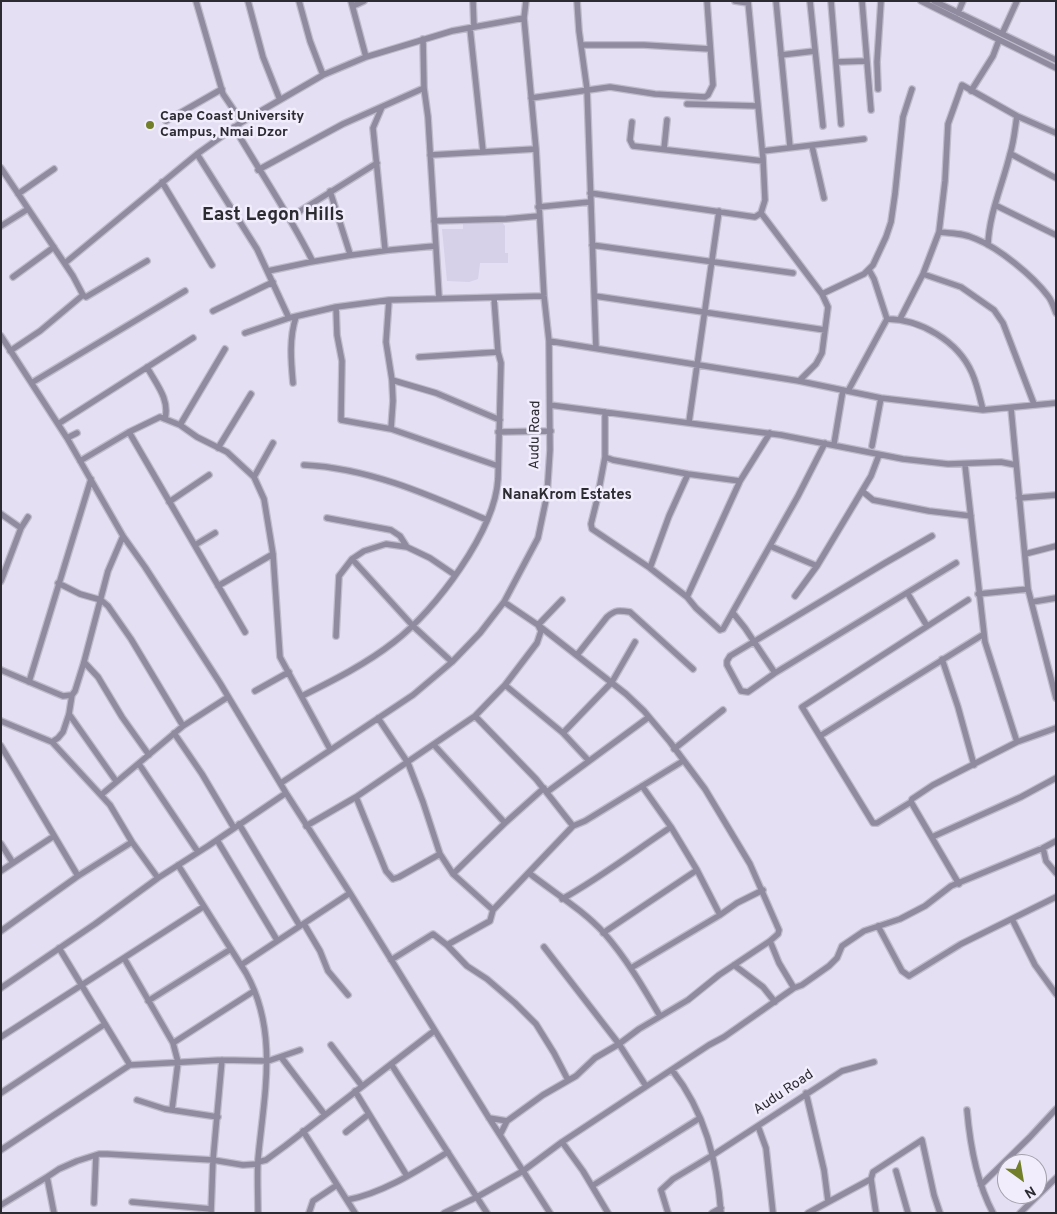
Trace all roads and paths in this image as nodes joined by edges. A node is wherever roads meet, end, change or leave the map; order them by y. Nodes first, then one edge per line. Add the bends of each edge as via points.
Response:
1 (196, 1) edge
2 (248, 1) edge
3 (299, 1) edge
4 (364, 1) edge
5 (473, 1) edge
6 (526, 1) edge
7 (577, 1) edge
8 (707, 1) edge
9 (735, 1) edge
10 (776, 1) edge
11 (810, 1) edge
12 (831, 1) edge
13 (862, 1) edge
14 (881, 1) edge
15 (921, 1) edge
16 (934, 1) edge
17 (963, 1) edge
18 (1017, 1) edge
19 (748, 2) edge
20 (352, 4) edge
21 (958, 13) junction
22 (524, 18) junction
23 (472, 28) junction
24 (1002, 34) junction
25 (423, 39) junction
26 (999, 40) junction
27 (581, 45) junction
28 (710, 49) junction
29 (815, 51) junction
30 (781, 55) junction
31 (366, 57) junction
32 (1056, 60) edge
33 (866, 61) junction
34 (836, 62) junction
35 (1056, 68) edge
36 (323, 74) junction
37 (424, 88) junction
38 (222, 89) junction
39 (878, 89) dead end
40 (912, 89) dead end
41 (587, 90) junction
42 (971, 91) junction
43 (531, 98) junction
44 (280, 100) junction
45 (687, 104) dead end
46 (382, 106) junction
47 (758, 106) junction
48 (871, 110) dead end
49 (1017, 116) junction
50 (667, 120) dead end
51 (166, 121) dead end
52 (242, 122) junction
53 (632, 122) dead end
54 (841, 124) dead end
55 (823, 126) dead end
56 (234, 127) junction
57 (1056, 133) edge
58 (864, 139) dead end
59 (812, 146) junction
60 (790, 147) junction
61 (536, 149) junction
62 (664, 149) junction
63 (483, 151) junction
64 (763, 151) junction
65 (198, 154) junction
66 (1010, 154) junction
67 (430, 155) junction
68 (763, 161) junction
69 (377, 163) junction
70 (1, 168) edge
71 (54, 169) dead end
72 (258, 170) junction
73 (1056, 178) edge
74 (162, 182) junction
75 (330, 191) junction
76 (590, 193) junction
77 (18, 194) junction
78 (824, 198) dead end
79 (590, 202) junction
80 (995, 205) junction
81 (538, 207) junction
82 (28, 210) junction
83 (719, 211) junction
84 (761, 213) junction
85 (539, 216) junction
86 (289, 218) junction
87 (434, 221) junction
88 (1, 226) edge
89 (939, 232) junction
90 (1056, 235) edge
91 (592, 245) junction
92 (988, 245) junction
93 (435, 246) junction
94 (54, 247) junction
95 (386, 250) junction
96 (350, 254) junction
97 (312, 260) junction
98 (146, 261) dead end
99 (712, 261) junction
100 (64, 263) junction
101 (212, 265) dead end
102 (869, 270) junction
103 (268, 271) junction
104 (793, 273) dead end
105 (923, 274) junction
106 (13, 277) dead end
107 (273, 282) junction
108 (185, 291) dead end
109 (822, 294) junction
110 (1056, 294) edge
111 (83, 295) junction
112 (544, 296) junction
113 (595, 296) junction
114 (1048, 296) junction
115 (439, 297) junction
116 (494, 298) junction
117 (389, 300) junction
118 (336, 307) junction
119 (213, 311) dead end
120 (704, 313) junction
121 (1056, 313) edge
122 (293, 318) junction
123 (887, 319) junction
124 (900, 319) junction
125 (825, 330) junction
126 (245, 333) dead end
127 (1, 336) edge
128 (193, 338) dead end
129 (549, 341) junction
130 (596, 348) junction
131 (225, 349) dead end
132 (10, 351) junction
133 (498, 352) junction
134 (419, 356) dead end
135 (697, 364) junction
136 (147, 367) junction
137 (392, 380) junction
138 (799, 381) junction
139 (32, 382) junction
140 (293, 383) dead end
141 (845, 390) junction
142 (251, 394) dead end
143 (881, 398) junction
144 (1056, 403) edge
145 (1034, 404) junction
146 (550, 405) junction
147 (1011, 408) junction
148 (983, 410) junction
149 (605, 412) junction
150 (165, 419) junction
151 (500, 420) junction
152 (689, 422) junction
153 (58, 424) junction
154 (180, 425) junction
155 (391, 429) junction
156 (551, 431) junction
157 (129, 432) junction
158 (498, 432) junction
159 (77, 433) dead end
160 (770, 433) junction
161 (67, 438) junction
162 (273, 443) dead end
163 (825, 443) junction
164 (834, 444) junction
165 (872, 446) dead end
166 (218, 448) junction
167 (879, 455) junction
168 (605, 457) junction
169 (80, 462) junction
170 (304, 465) dead end
171 (965, 465) junction
172 (1016, 465) junction
173 (498, 466) junction
174 (688, 474) junction
175 (209, 475) dead end
176 (254, 478) junction
177 (91, 479) junction
178 (740, 481) junction
179 (862, 491) junction
180 (1056, 495) edge
181 (1019, 498) junction
182 (169, 502) junction
183 (1, 514) edge
184 (971, 516) junction
185 (28, 517) dead end
186 (327, 518) dead end
187 (487, 520) junction
188 (21, 528) junction
189 (215, 533) dead end
190 (123, 536) junction
191 (932, 536) dead end
192 (195, 545) junction
193 (770, 546) junction
194 (1056, 546) edge
195 (407, 547) junction
196 (273, 554) junction
197 (1025, 554) junction
198 (352, 559) junction
199 (956, 564) dead end
200 (817, 566) junction
201 (650, 568) junction
202 (455, 575) junction
203 (1, 579) edge
204 (58, 583) junction
205 (218, 586) junction
206 (1028, 589) junction
207 (908, 594) junction
208 (978, 594) junction
209 (795, 596) dead end
210 (688, 597) junction
211 (1056, 598) edge
212 (100, 600) junction
213 (562, 600) dead end
214 (968, 600) dead end
215 (504, 602) junction
216 (1032, 602) junction
217 (733, 613) junction
218 (538, 625) junction
219 (413, 626) junction
220 (928, 626) junction
221 (245, 632) dead end
222 (984, 634) junction
223 (336, 636) dead end
224 (635, 642) dead end
225 (754, 642) junction
226 (577, 655) junction
227 (942, 659) junction
228 (84, 662) junction
229 (452, 662) junction
230 (694, 669) dead end
231 (1, 670) edge
232 (289, 672) junction
233 (775, 673) junction
234 (28, 682) junction
235 (612, 682) junction
236 (505, 685) junction
237 (255, 691) dead end
238 (72, 696) junction
239 (302, 696) junction
240 (228, 697) junction
241 (1056, 698) edge
242 (723, 710) dead end
243 (69, 714) junction
244 (475, 716) junction
245 (649, 717) junction
246 (378, 718) junction
247 (1, 721) edge
248 (183, 726) junction
249 (1056, 728) edge
250 (174, 733) junction
251 (563, 733) junction
252 (820, 736) junction
253 (52, 742) junction
254 (1017, 742) junction
255 (434, 745) junction
256 (1, 746) edge
257 (674, 748) junction
258 (330, 749) junction
259 (149, 755) junction
260 (589, 761) junction
261 (683, 761) junction
262 (408, 763) junction
263 (139, 764) junction
264 (974, 765) junction
265 (1056, 778) edge
266 (116, 782) dead end
267 (280, 783) junction
268 (642, 786) junction
269 (546, 790) junction
270 (286, 793) junction
271 (100, 795) junction
272 (356, 797) junction
273 (911, 802) junction
274 (505, 823) junction
275 (237, 826) junction
276 (306, 826) junction
277 (573, 826) junction
278 (671, 827) junction
279 (54, 836) junction
280 (932, 837) junction
281 (217, 840) junction
282 (1056, 841) edge
283 (132, 842) junction
284 (1, 844) edge
285 (1043, 848) junction
286 (198, 852) junction
287 (440, 854) junction
288 (12, 863) junction
289 (178, 865) junction
290 (697, 870) junction
291 (1, 871) edge
292 (528, 873) junction
293 (1056, 873) edge
294 (453, 874) junction
295 (78, 876) junction
296 (158, 878) junction
297 (959, 884) junction
298 (763, 890) junction
299 (350, 893) junction
300 (1056, 897) edge
301 (562, 899) junction
302 (203, 906) junction
303 (493, 910) junction
304 (720, 915) junction
305 (1012, 919) junction
306 (302, 925) junction
307 (878, 926) junction
308 (1, 931) edge
309 (603, 932) junction
310 (277, 940) junction
311 (770, 941) junction
312 (447, 945) junction
313 (544, 947) dead end
314 (60, 948) junction
315 (230, 949) junction
316 (124, 958) junction
317 (390, 960) junction
318 (241, 965) junction
319 (734, 965) junction
320 (631, 968) junction
321 (81, 986) junction
322 (1, 988) edge
323 (794, 988) junction
324 (254, 991) junction
325 (1056, 994) edge
326 (348, 995) dead end
327 (148, 1001) junction
328 (775, 1002) junction
329 (660, 1016) junction
330 (105, 1024) junction
331 (434, 1031) junction
332 (1, 1037) edge
333 (174, 1043) junction
334 (619, 1044) junction
335 (331, 1045) dead end
336 (300, 1050) dead end
337 (281, 1057) junction
338 (222, 1060) junction
339 (268, 1061) junction
340 (178, 1062) junction
341 (874, 1062) dead end
342 (391, 1064) junction
343 (130, 1065) junction
344 (672, 1070) junction
345 (568, 1080) junction
346 (362, 1086) junction
347 (646, 1086) junction
348 (355, 1092) junction
349 (1, 1093) edge
350 (806, 1093) junction
351 (137, 1100) dead end
352 (1056, 1109) edge
353 (172, 1110) junction
354 (967, 1110) dead end
355 (369, 1114) junction
356 (325, 1115) junction
357 (218, 1117) junction
358 (489, 1118) junction
359 (700, 1118) junction
360 (508, 1122) junction
361 (758, 1126) junction
362 (303, 1131) junction
363 (346, 1132) dead end
364 (500, 1135) junction
365 (562, 1142) junction
366 (1, 1150) edge
367 (448, 1152) junction
368 (96, 1155) junction
369 (713, 1155) junction
370 (213, 1160) junction
371 (258, 1162) junction
372 (522, 1171) junction
373 (896, 1171) dead end
374 (407, 1176) junction
375 (48, 1177) junction
376 (1056, 1178) edge
377 (871, 1179) junction
378 (337, 1185) junction
379 (981, 1185) junction
380 (592, 1186) junction
381 (477, 1197) junction
382 (347, 1200) junction
383 (828, 1201) junction
384 (132, 1202) dead end
385 (94, 1204) dead end
386 (1, 1205) edge
387 (721, 1210) edge
388 (211, 1211) edge
389 (54, 1213) edge
390 (258, 1213) edge
391 (309, 1213) edge
392 (355, 1213) edge
393 (444, 1213) edge
394 (487, 1213) edge
395 (550, 1213) edge
396 (608, 1213) edge
397 (668, 1213) edge
398 (712, 1213) edge
399 (773, 1213) edge
400 (808, 1213) edge
401 (876, 1213) edge
402 (908, 1213) edge
403 (940, 1213) edge
404 (993, 1213) edge
405 (1020, 1213) edge

1 - 38 street
2 - 44 street via 263,58
3 - 36 street
4 - 20 street
5 - 23 street
6 - 22 street, Audu Road
7 - 27 street
8 - 28 street
9 - 19 street
10 - 30 street
11 - 29 street
12 - 34 street
13 - 33 street
14 - 39 street
15 - 26 street
16 - 21 street
17 - 21 street
18 - 24 street
19 - 47 street
20 - 31 street
21 - 24 street
22 - 23 street
22 - 43 street, Audu Road
23 - 25 street
23 - 63 street
24 - 32 street
25 - 31 street
25 - 37 street
26 - 35 street
26 - 42 street
27 - 28 street
27 - 41 street
28 - 41 street via 713,85 705,97 655,94 610,86
29 - 30 street
29 - 55 street
30 - 60 street
31 - 36 street
33 - 34 street
33 - 48 street
34 - 54 street
36 - 44 street
37 - 46 street
37 - 67 street
38 - 51 street
38 - 52 street
40 - 102 street via 900,132 891,222
41 - 43 street
41 - 76 street
42 - 49 street
42 - 89 street via 962,86 948,124
43 - 61 street, Audu Road
44 - 52 street
45 - 47 street
46 - 69 street via 373,128
46 - 72 street
47 - 64 street
49 - 57 street
49 - 66 street
50 - 62 street
52 - 56 street
53 - 62 street via 633,146
56 - 65 street
56 - 72 street
58 - 59 street
59 - 60 street
59 - 78 street
60 - 64 street
61 - 63 street
61 - 81 street, Audu Road
62 - 68 street
63 - 67 street
64 - 68 street
65 - 74 street
65 - 103 street
66 - 73 street
66 - 80 street
67 - 87 street
68 - 84 street via 765,200
69 - 75 street
69 - 95 street
70 - 77 street
71 - 77 street
72 - 86 street
74 - 100 street
74 - 101 street
75 - 86 street
75 - 96 street
76 - 79 street
76 - 83 street
77 - 82 street
79 - 81 street
79 - 91 street
80 - 90 street
80 - 92 street
81 - 85 street, Audu Road
82 - 88 street
82 - 94 street
83 - 84 street via 755,216
83 - 99 street
84 - 109 street
85 - 87 street
85 - 112 street, Audu Road
86 - 97 street
87 - 93 street
89 - 92 street via 968,236
89 - 105 street
91 - 99 street
91 - 113 street
92 - 114 street via 1024,272
93 - 95 street
93 - 115 street
94 - 100 street
94 - 106 street
95 - 96 street
96 - 97 street
97 - 103 street
98 - 111 street via 86,297
99 - 104 street
99 - 120 street
100 - 111 street
102 - 109 street
102 - 123 street
103 - 107 street
105 - 124 street
105 - 145 street via 961,286 994,310 1003,323
107 - 119 street
107 - 122 street
108 - 139 street
109 - 125 street via 828,306
110 - 114 street
111 - 132 street
112 - 116 street
112 - 129 street, Audu Road
113 - 120 street
113 - 130 street
114 - 121 street
115 - 116 street
115 - 117 street
116 - 133 street
117 - 118 street
117 - 137 street via 386,342
118 - 122 street
118 - 155 street via 342,361 341,420
120 - 125 street
120 - 135 street
122 - 126 street
122 - 140 street
123 - 124 street
123 - 141 street
124 - 148 street via 921,326 957,351 972,373
125 - 138 street via 822,353
127 - 132 street
128 - 136 street
129 - 130 street
129 - 146 street, Audu Road
130 - 135 street
131 - 154 street
132 - 139 street
133 - 134 street
133 - 151 street via 501,363
135 - 138 street
135 - 152 street
136 - 150 street via 167,403
136 - 153 street
137 - 151 street via 436,393
137 - 155 street
138 - 141 street
139 - 153 street
141 - 143 street
141 - 164 street
142 - 166 street
143 - 148 street
143 - 165 street
144 - 145 street
145 - 147 street
146 - 149 street
146 - 156 street, Audu Road
147 - 148 street
147 - 172 street
149 - 152 street
149 - 168 street
150 - 154 street
150 - 157 street via 156,418
151 - 158 street
152 - 160 street
153 - 161 street
154 - 166 street
155 - 173 street
156 - 158 street
156 - 215 street, Audu Road via 547,495 538,538
157 - 169 street
157 - 182 street
158 - 173 street
159 - 161 street
160 - 163 street
160 - 178 street
161 - 169 street
162 - 176 street
163 - 164 street
163 - 193 street
164 - 167 street
166 - 176 street via 230,454
167 - 171 street
167 - 179 street
168 - 174 street
168 - 201 street via 592,529
169 - 177 street
170 - 187 street via 382,478
171 - 172 street via 1001,462
171 - 184 street
172 - 181 street
173 - 187 street via 498,493
174 - 178 street
174 - 201 street
175 - 182 street
176 - 196 street via 264,499
177 - 190 street
177 - 204 street
178 - 210 street
179 - 184 street via 873,500
179 - 200 street
180 - 181 street
181 - 197 street
182 - 192 street
183 - 188 street
184 - 208 street
185 - 188 street
186 - 195 street via 391,530
187 - 202 street
188 - 203 street
189 - 192 street
190 - 212 street
190 - 240 street
191 - 225 street
192 - 205 street
193 - 200 street
193 - 217 street
194 - 197 street
195 - 198 street via 386,544
195 - 202 street
196 - 205 street
196 - 232 street via 280,657
197 - 206 street
198 - 219 street
198 - 223 street via 339,576
199 - 207 street
200 - 209 street
201 - 210 street
202 - 219 street
204 - 212 street
204 - 234 street
205 - 221 street
206 - 208 street
206 - 216 street
207 - 220 street
207 - 233 street
208 - 222 street
210 - 217 street via 718,629 723,629
211 - 216 street
212 - 228 street
212 - 248 street via 115,614
213 - 218 street
214 - 220 street
215 - 218 street
215 - 229 street, Audu Road
216 - 241 street
217 - 225 street
218 - 226 street
218 - 236 street via 541,632 537,643
219 - 229 street
219 - 239 street via 373,657
220 - 252 street via 802,707
222 - 227 street
222 - 254 street
224 - 235 street
225 - 233 street
225 - 233 street via 727,661 741,691 748,692
226 - 230 street via 607,616 622,611 630,612
226 - 235 street
227 - 252 street
227 - 264 street
228 - 238 street
228 - 259 street via 98,677
229 - 246 street, Audu Road via 413,695
231 - 234 street
232 - 237 street
232 - 239 street
234 - 238 street via 63,696
235 - 245 street
235 - 251 street
236 - 244 street
236 - 251 street
238 - 243 street
239 - 258 street
240 - 248 street
240 - 267 street
242 - 257 street
243 - 253 street via 63,732
243 - 266 street
244 - 255 street
244 - 269 street
245 - 257 street
245 - 260 street
246 - 258 street, Audu Road
246 - 262 street
247 - 253 street
248 - 250 street
249 - 254 street
250 - 259 street
250 - 275 street
251 - 260 street
252 - 273 street via 873,823
253 - 271 street
254 - 264 street
255 - 262 street
255 - 274 street
256 - 279 street
257 - 261 street
258 - 267 street, Audu Road
259 - 263 street
260 - 269 street
261 - 268 street
261 - 298 street via 725,820
262 - 272 street
262 - 287 street
263 - 271 street
263 - 286 street
264 - 273 street via 934,785
265 - 280 street
267 - 270 street
268 - 277 street
268 - 278 street
269 - 274 street
269 - 277 street
270 - 275 street
270 - 276 street
271 - 283 street via 110,805
272 - 276 street
272 - 287 street via 386,871 393,879
273 - 280 street
274 - 294 street
275 - 281 street
275 - 306 street
276 - 299 street
277 - 292 street
278 - 290 street
278 - 301 street via 596,881
279 - 288 street
279 - 295 street
280 - 297 street
281 - 286 street
281 - 310 street
282 - 285 street
283 - 295 street
283 - 296 street
284 - 288 street
285 - 293 street via 1046,861
285 - 297 street
286 - 289 street
287 - 294 street
288 - 291 street
289 - 296 street
289 - 302 street
290 - 304 street
290 - 309 street
292 - 301 street
292 - 303 street
294 - 303 street
295 - 308 street
296 - 314 street
297 - 307 street via 946,889 915,912
298 - 304 street
298 - 311 street via 779,930
299 - 306 street
299 - 317 street
300 - 305 street
301 - 309 street
302 - 315 street
302 - 316 street
303 - 312 street via 490,921
304 - 320 street
305 - 307 street via 961,944 909,976 902,971
305 - 325 street via 1035,965
306 - 310 street
306 - 326 street via 320,951 328,971
307 - 323 street via 864,930 842,946 837,958 828,966
309 - 320 street
310 - 318 street
311 - 319 street
311 - 323 street
312 - 317 street via 433,934
312 - 345 street via 536,1024
313 - 334 street
314 - 321 street
314 - 322 street
315 - 318 street
315 - 327 street
316 - 321 street
316 - 327 street
317 - 331 street
318 - 324 street
319 - 328 street via 763,986
319 - 329 street via 688,1000
320 - 329 street
321 - 330 street
321 - 332 street
323 - 328 street
324 - 333 street
324 - 339 street via 264,1018
327 - 333 street
328 - 344 street
329 - 334 street
330 - 343 street
330 - 349 street
331 - 342 street
331 - 358 street
333 - 340 street
334 - 345 street
334 - 347 street
335 - 346 street
336 - 337 street
337 - 339 street
337 - 356 street
338 - 339 street
338 - 340 street
338 - 357 street
339 - 371 street
340 - 343 street
340 - 353 street
341 - 350 street, Audu Road via 842,1071
342 - 346 street
342 - 367 street
343 - 366 street
344 - 347 street
344 - 359 street
345 - 360 street via 542,1095
346 - 348 street
347 - 365 street
348 - 355 street
348 - 356 street
350 - 361 street, Audu Road
350 - 383 street
351 - 353 street
352 - 379 street
353 - 357 street
354 - 379 street
355 - 363 street
355 - 374 street
356 - 362 street
357 - 370 street
358 - 360 street
358 - 364 street
359 - 369 street
359 - 380 street
360 - 364 street
361 - 369 street, Audu Road
361 - 399 street via 766,1148
362 - 371 street via 272,1156
362 - 378 street
364 - 372 street
365 - 372 street
365 - 380 street
367 - 374 street
367 - 381 street
368 - 370 street
368 - 375 street via 59,1168
368 - 385 street
369 - 387 street
369 - 397 street, Audu Road via 661,1190
370 - 371 street via 243,1165
370 - 388 street
371 - 390 street
372 - 381 street
372 - 395 street
373 - 402 street
374 - 382 street
375 - 386 street
375 - 389 street
376 - 405 street
377 - 383 street
377 - 401 street
377 - 403 street via 873,1172 922,1140
378 - 382 street
378 - 391 street via 313,1201
379 - 404 street
380 - 396 street
381 - 393 street
381 - 394 street
382 - 392 street
383 - 400 street
384 - 388 street
387 - 398 street

